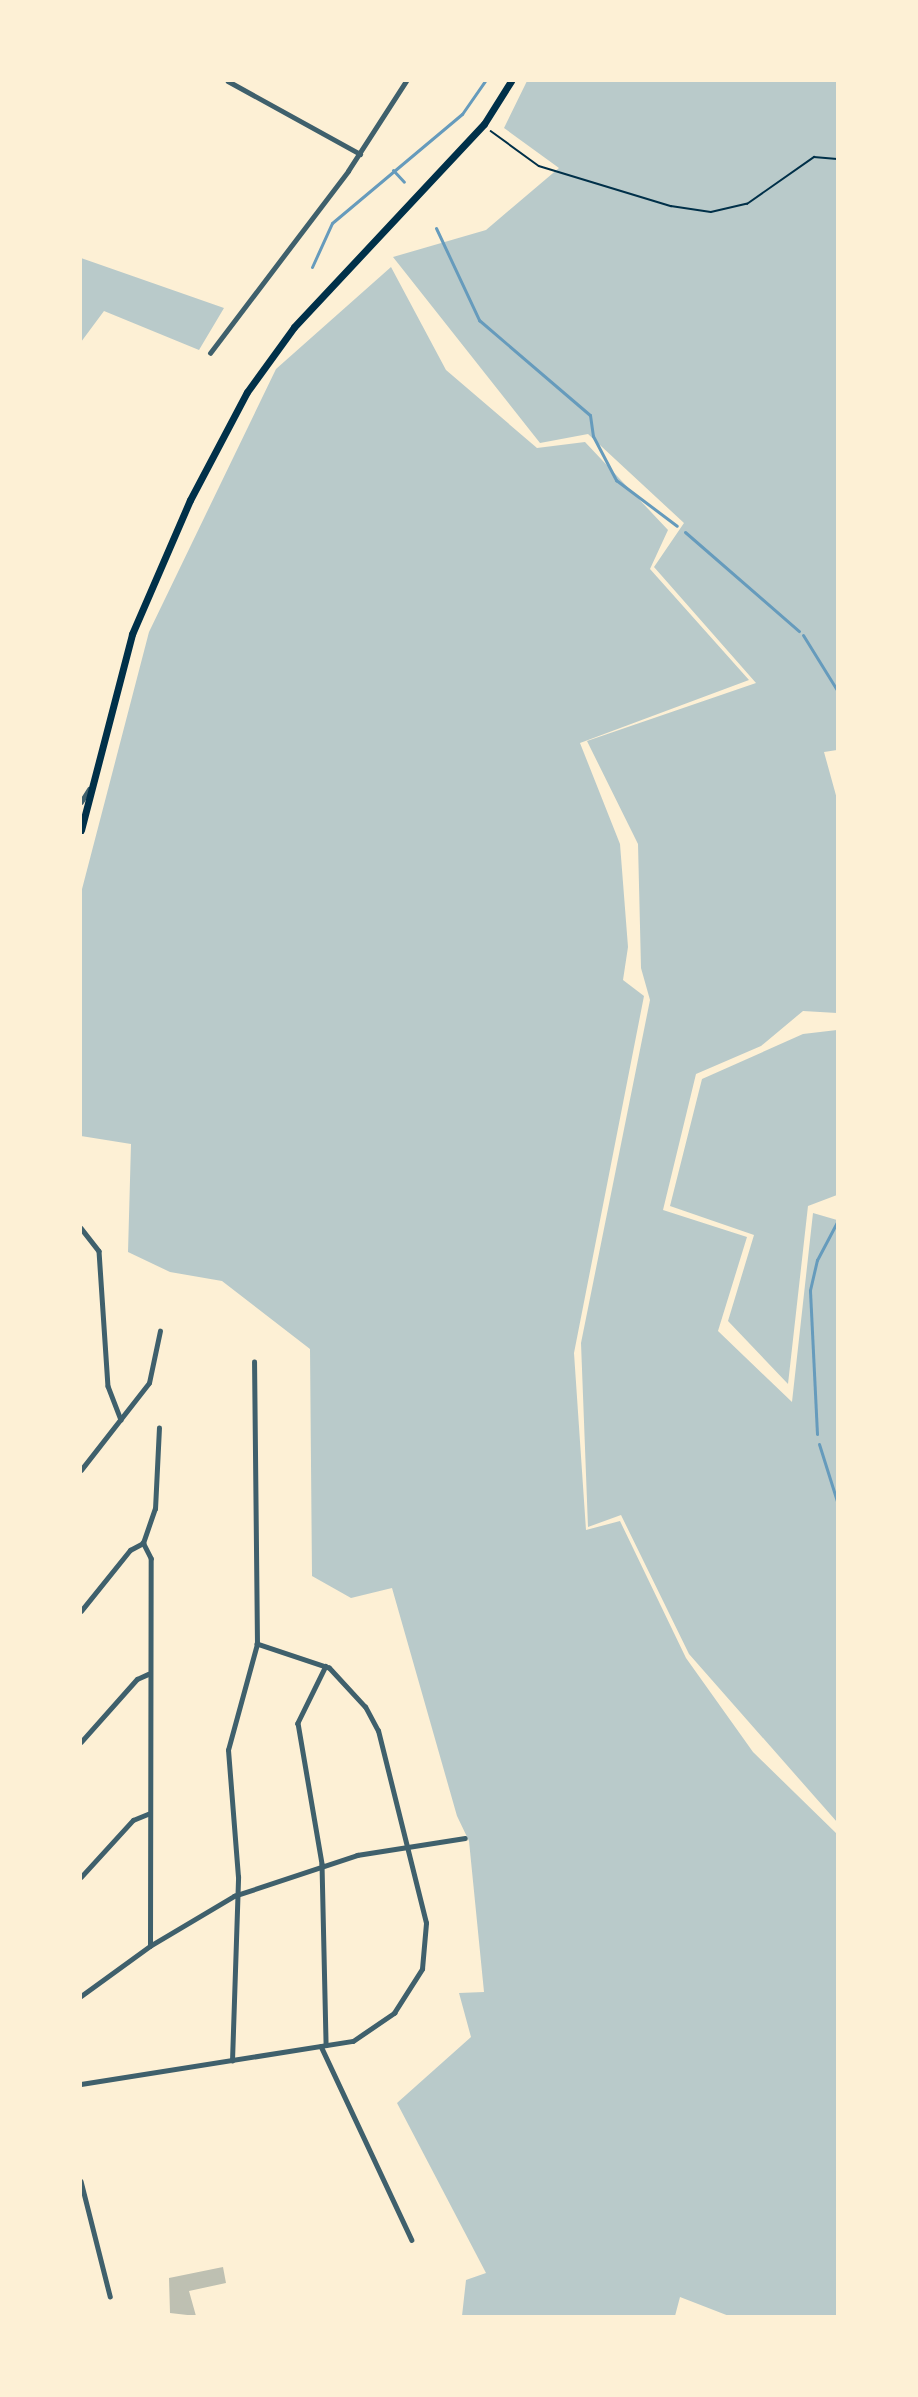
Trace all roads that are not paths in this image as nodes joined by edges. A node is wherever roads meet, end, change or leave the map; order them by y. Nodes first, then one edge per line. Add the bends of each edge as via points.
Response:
1 (228, 81) edge
2 (406, 81) edge
3 (511, 81) edge
4 (360, 154) junction
5 (210, 353) dead end
6 (91, 786) junction
7 (81, 802) edge
8 (81, 830) edge
9 (81, 1228) edge
10 (160, 1332) dead end
11 (254, 1362) dead end
12 (120, 1420) junction
13 (159, 1428) dead end
14 (81, 1470) edge
15 (143, 1543) junction
16 (81, 1611) edge
17 (257, 1644) junction
18 (326, 1666) junction
19 (148, 1674) junction
20 (81, 1742) edge
21 (148, 1814) junction
22 (465, 1838) dead end
23 (407, 1844) junction
24 (322, 1864) junction
25 (81, 1877) edge
26 (234, 1896) junction
27 (150, 1946) junction
28 (81, 1996) edge
29 (324, 2046) junction
30 (232, 2061) junction
31 (81, 2084) edge
32 (81, 2181) edge
33 (412, 2240) dead end
34 (110, 2296) dead end

1 - 4 street
2 - 4 street
3 - 6 main road via 484,124 310,309 247,392 190,500 132,634
4 - 5 street
6 - 7 street
6 - 8 main road
9 - 12 street via 99,1251 108,1386
10 - 12 street via 154,1373
11 - 17 street
12 - 14 street
13 - 15 street via 155,1509
15 - 16 street via 130,1550
15 - 19 street via 151,1559
17 - 18 street
17 - 26 street via 228,1750 238,1877
18 - 23 street via 355,1694 378,1731
18 - 24 street via 297,1723
19 - 20 street via 137,1679
19 - 21 street
21 - 25 street via 133,1820
21 - 27 street
22 - 23 street
23 - 24 street
23 - 29 street via 426,1923 422,1969 409,1995 375,2029
24 - 26 street
24 - 29 street
26 - 27 street
26 - 30 street
27 - 28 street
29 - 30 street
29 - 33 street
30 - 31 street
32 - 34 street

